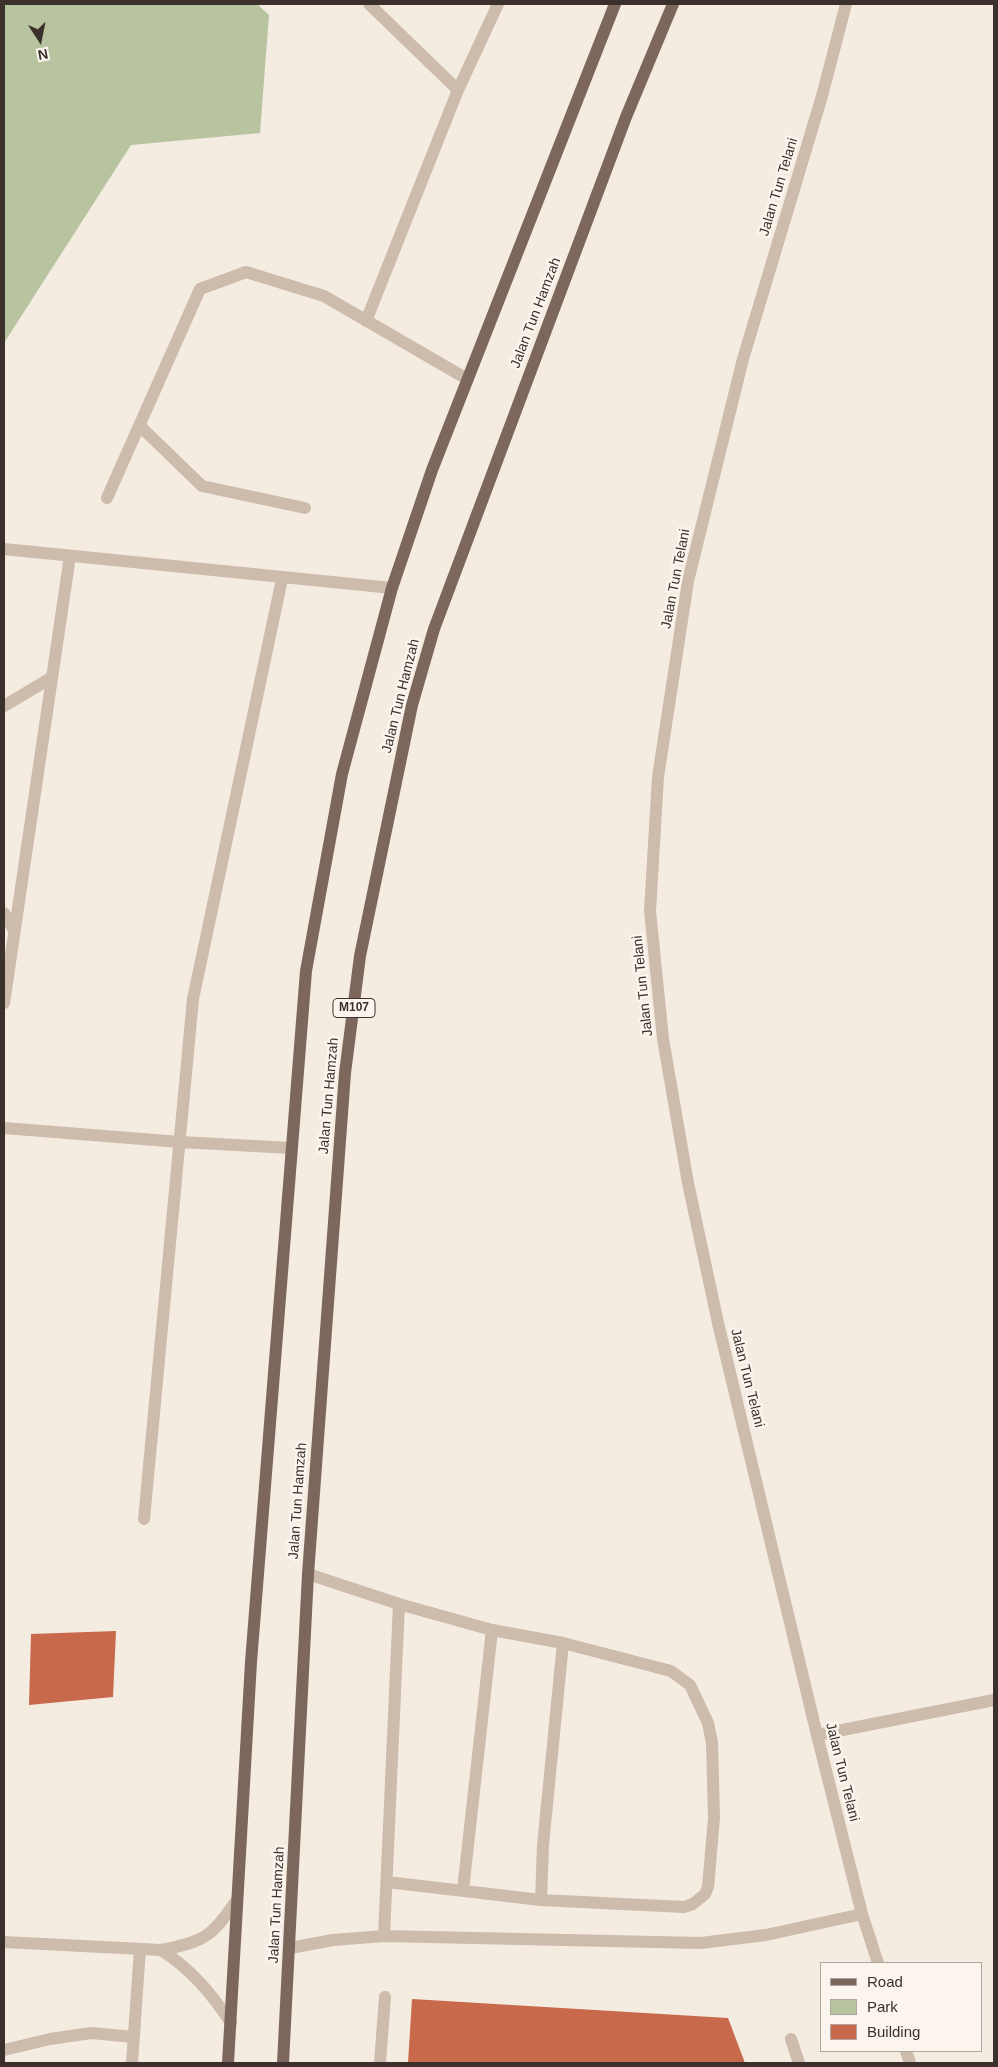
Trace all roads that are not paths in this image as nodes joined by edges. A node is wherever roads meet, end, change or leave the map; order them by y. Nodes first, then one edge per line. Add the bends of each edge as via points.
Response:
1 (369, 4) edge
2 (498, 4) edge
3 (615, 4) edge
4 (672, 4) edge
5 (682, 4) edge
6 (846, 4) edge
7 (458, 90) junction
8 (626, 116) junction
9 (366, 321) junction
10 (467, 379) junction
11 (140, 426) junction
12 (108, 498) dead end
13 (305, 508) dead end
14 (4, 549) edge
15 (70, 556) junction
16 (282, 578) junction
17 (392, 588) junction
18 (51, 678) junction
19 (4, 706) edge
20 (4, 913) edge
21 (14, 930) junction
22 (4, 1003) edge
23 (5, 1125) edge
24 (180, 1142) junction
25 (291, 1148) junction
26 (144, 1520) dead end
27 (308, 1574) junction
28 (399, 1604) junction
29 (492, 1630) junction
30 (563, 1643) junction
31 (994, 1700) edge
32 (817, 1735) junction
33 (387, 1882) junction
34 (463, 1890) junction
35 (541, 1900) junction
36 (236, 1901) junction
37 (862, 1914) junction
38 (384, 1936) junction
39 (4, 1942) edge
40 (290, 1948) junction
41 (140, 1949) junction
42 (161, 1950) junction
43 (878, 1962) edge
44 (385, 1997) dead end
45 (231, 2023) junction
46 (134, 2037) junction
47 (790, 2038) dead end
48 (4, 2050) edge
49 (132, 2063) edge
50 (228, 2063) edge
51 (283, 2063) edge
52 (380, 2063) edge
53 (798, 2063) edge

1 - 7 street
2 - 7 street
3 - 10 main road
4 - 8 main road, Jalan Tun Hamzah / M107
5 - 8 main road
6 - 32 street, Jalan Tun Telani via 822,96 743,359 688,581 658,777 650,911 663,1039 688,1183 720,1333
7 - 9 street
8 - 27 main road, Jalan Tun Hamzah / M107 via 467,537 434,629 412,705 360,956 347,1063
9 - 10 street
9 - 11 street via 324,296 246,272 200,289
10 - 17 main road
11 - 12 street
11 - 13 street via 202,486
14 - 15 street
15 - 16 street
15 - 18 street
16 - 17 street
16 - 24 street via 193,999
17 - 25 main road via 342,774 306,971
18 - 19 street
18 - 21 street
20 - 21 street
21 - 22 street
23 - 24 street
24 - 25 street
24 - 26 street
25 - 36 main road
27 - 28 street
27 - 40 main road, Jalan Tun Hamzah / M107
28 - 29 street
28 - 33 street
29 - 30 street
29 - 34 street
30 - 35 street
30 - 35 street via 671,1671 690,1685 705,1716 712,1743 712,1854 705,1894 694,1904 684,1907
31 - 32 street
32 - 37 street, Jalan Tun Telani
33 - 34 street
33 - 38 street
34 - 35 street
36 - 42 street via 207,1937 186,1946
36 - 45 main road
37 - 38 street via 766,1935 701,1943
37 - 43 street, Jalan Tun Telani
38 - 40 street
39 - 41 street
40 - 51 main road, Jalan Tun Hamzah / M107
41 - 42 street
41 - 46 street
42 - 45 street via 199,1980
44 - 52 street
45 - 50 main road
46 - 48 street via 91,2034
46 - 49 street
47 - 53 street

